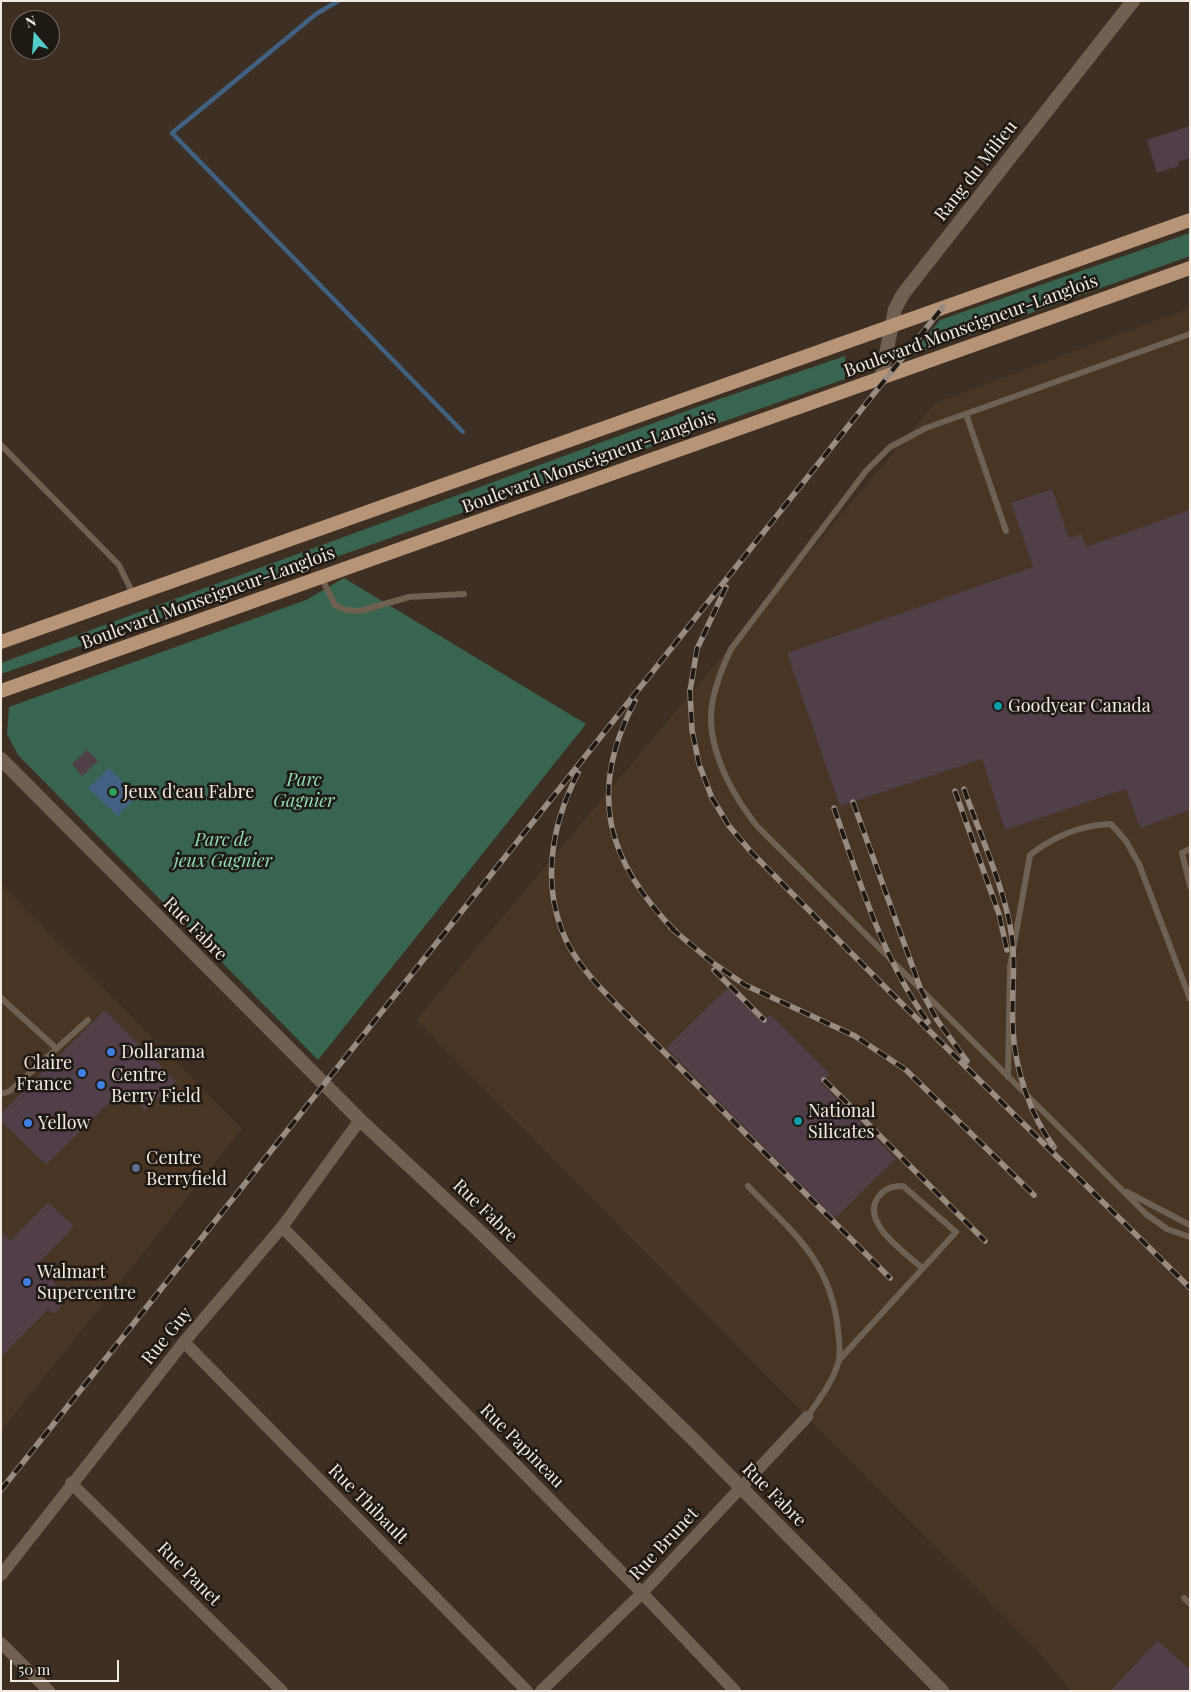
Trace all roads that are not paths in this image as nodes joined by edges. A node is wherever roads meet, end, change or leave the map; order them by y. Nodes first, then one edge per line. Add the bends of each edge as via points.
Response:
1 (1133, 1) edge
2 (1190, 220) edge
3 (1190, 268) edge
4 (891, 326) junction
5 (1190, 334) edge
6 (880, 379) junction
7 (966, 414) junction
8 (1, 445) edge
9 (1006, 531) dead end
10 (321, 577) junction
11 (464, 594) dead end
12 (134, 595) junction
13 (1, 642) edge
14 (1, 691) edge
15 (1, 759) edge
16 (1190, 850) edge
17 (1190, 886) edge
18 (1, 998) edge
19 (1190, 999) edge
20 (88, 1020) dead end
21 (56, 1048) junction
22 (1008, 1077) junction
23 (1, 1094) edge
24 (360, 1120) junction
25 (748, 1186) dead end
26 (1120, 1188) junction
27 (1190, 1225) edge
28 (282, 1227) junction
29 (1190, 1237) edge
30 (922, 1268) junction
31 (184, 1342) junction
32 (838, 1360) junction
33 (807, 1416) joint
34 (71, 1483) junction
35 (740, 1487) junction
36 (1, 1575) edge
37 (642, 1593) junction
38 (1184, 1598) dead end
39 (1190, 1604) edge
40 (1, 1643) edge
41 (50, 1691) edge
42 (282, 1691) edge
43 (527, 1691) edge
44 (541, 1691) edge
45 (735, 1691) edge
46 (942, 1691) edge

1 - 4 street, Rang du Milieu via 909,285 898,301
2 - 4 highway, Boulevard Monseigneur-Langlois
3 - 6 highway, Boulevard Monseigneur-Langlois
4 - 6 street, Rang du Milieu
4 - 12 highway, Boulevard Monseigneur-Langlois
5 - 7 lane
6 - 10 highway, Boulevard Monseigneur-Langlois
7 - 9 lane
7 - 22 lane via 902,439 866,471 731,649 718,681 711,715 717,750 730,785 757,826
8 - 12 lane via 120,565
10 - 11 lane via 335,605 353,611 409,597
10 - 14 highway, Boulevard Monseigneur-Langlois
12 - 13 highway, Boulevard Monseigneur-Langlois
15 - 24 street, Rue Fabre
16 - 17 lane via 1182,853
18 - 21 lane
19 - 22 lane via 1139,864 1126,841 1111,824 1094,824 1050,840 1030,855 1012,947
20 - 21 lane
21 - 23 lane via 10,1091
22 - 26 lane
24 - 28 street, Rue Guy
24 - 35 street, Rue Fabre via 489,1241
25 - 32 lane via 805,1245 819,1265 835,1312
26 - 27 lane
26 - 29 lane via 1156,1222
28 - 31 street, Rue Guy
28 - 37 street, Rue Papineau
30 - 30 lane via 956,1232 903,1186 891,1186 873,1205 874,1217 880,1230
30 - 32 lane
31 - 34 street, Rue Guy
31 - 43 street, Rue Thibault
32 - 33 lane via 824,1393
33 - 35 street, Rue Brunet
34 - 36 street, Rue Guy
34 - 42 street, Rue Panet
35 - 37 street, Rue Brunet
35 - 46 street, Rue Fabre
37 - 44 street, Rue Brunet
37 - 45 street, Rue Papineau
38 - 39 lane
40 - 41 street

